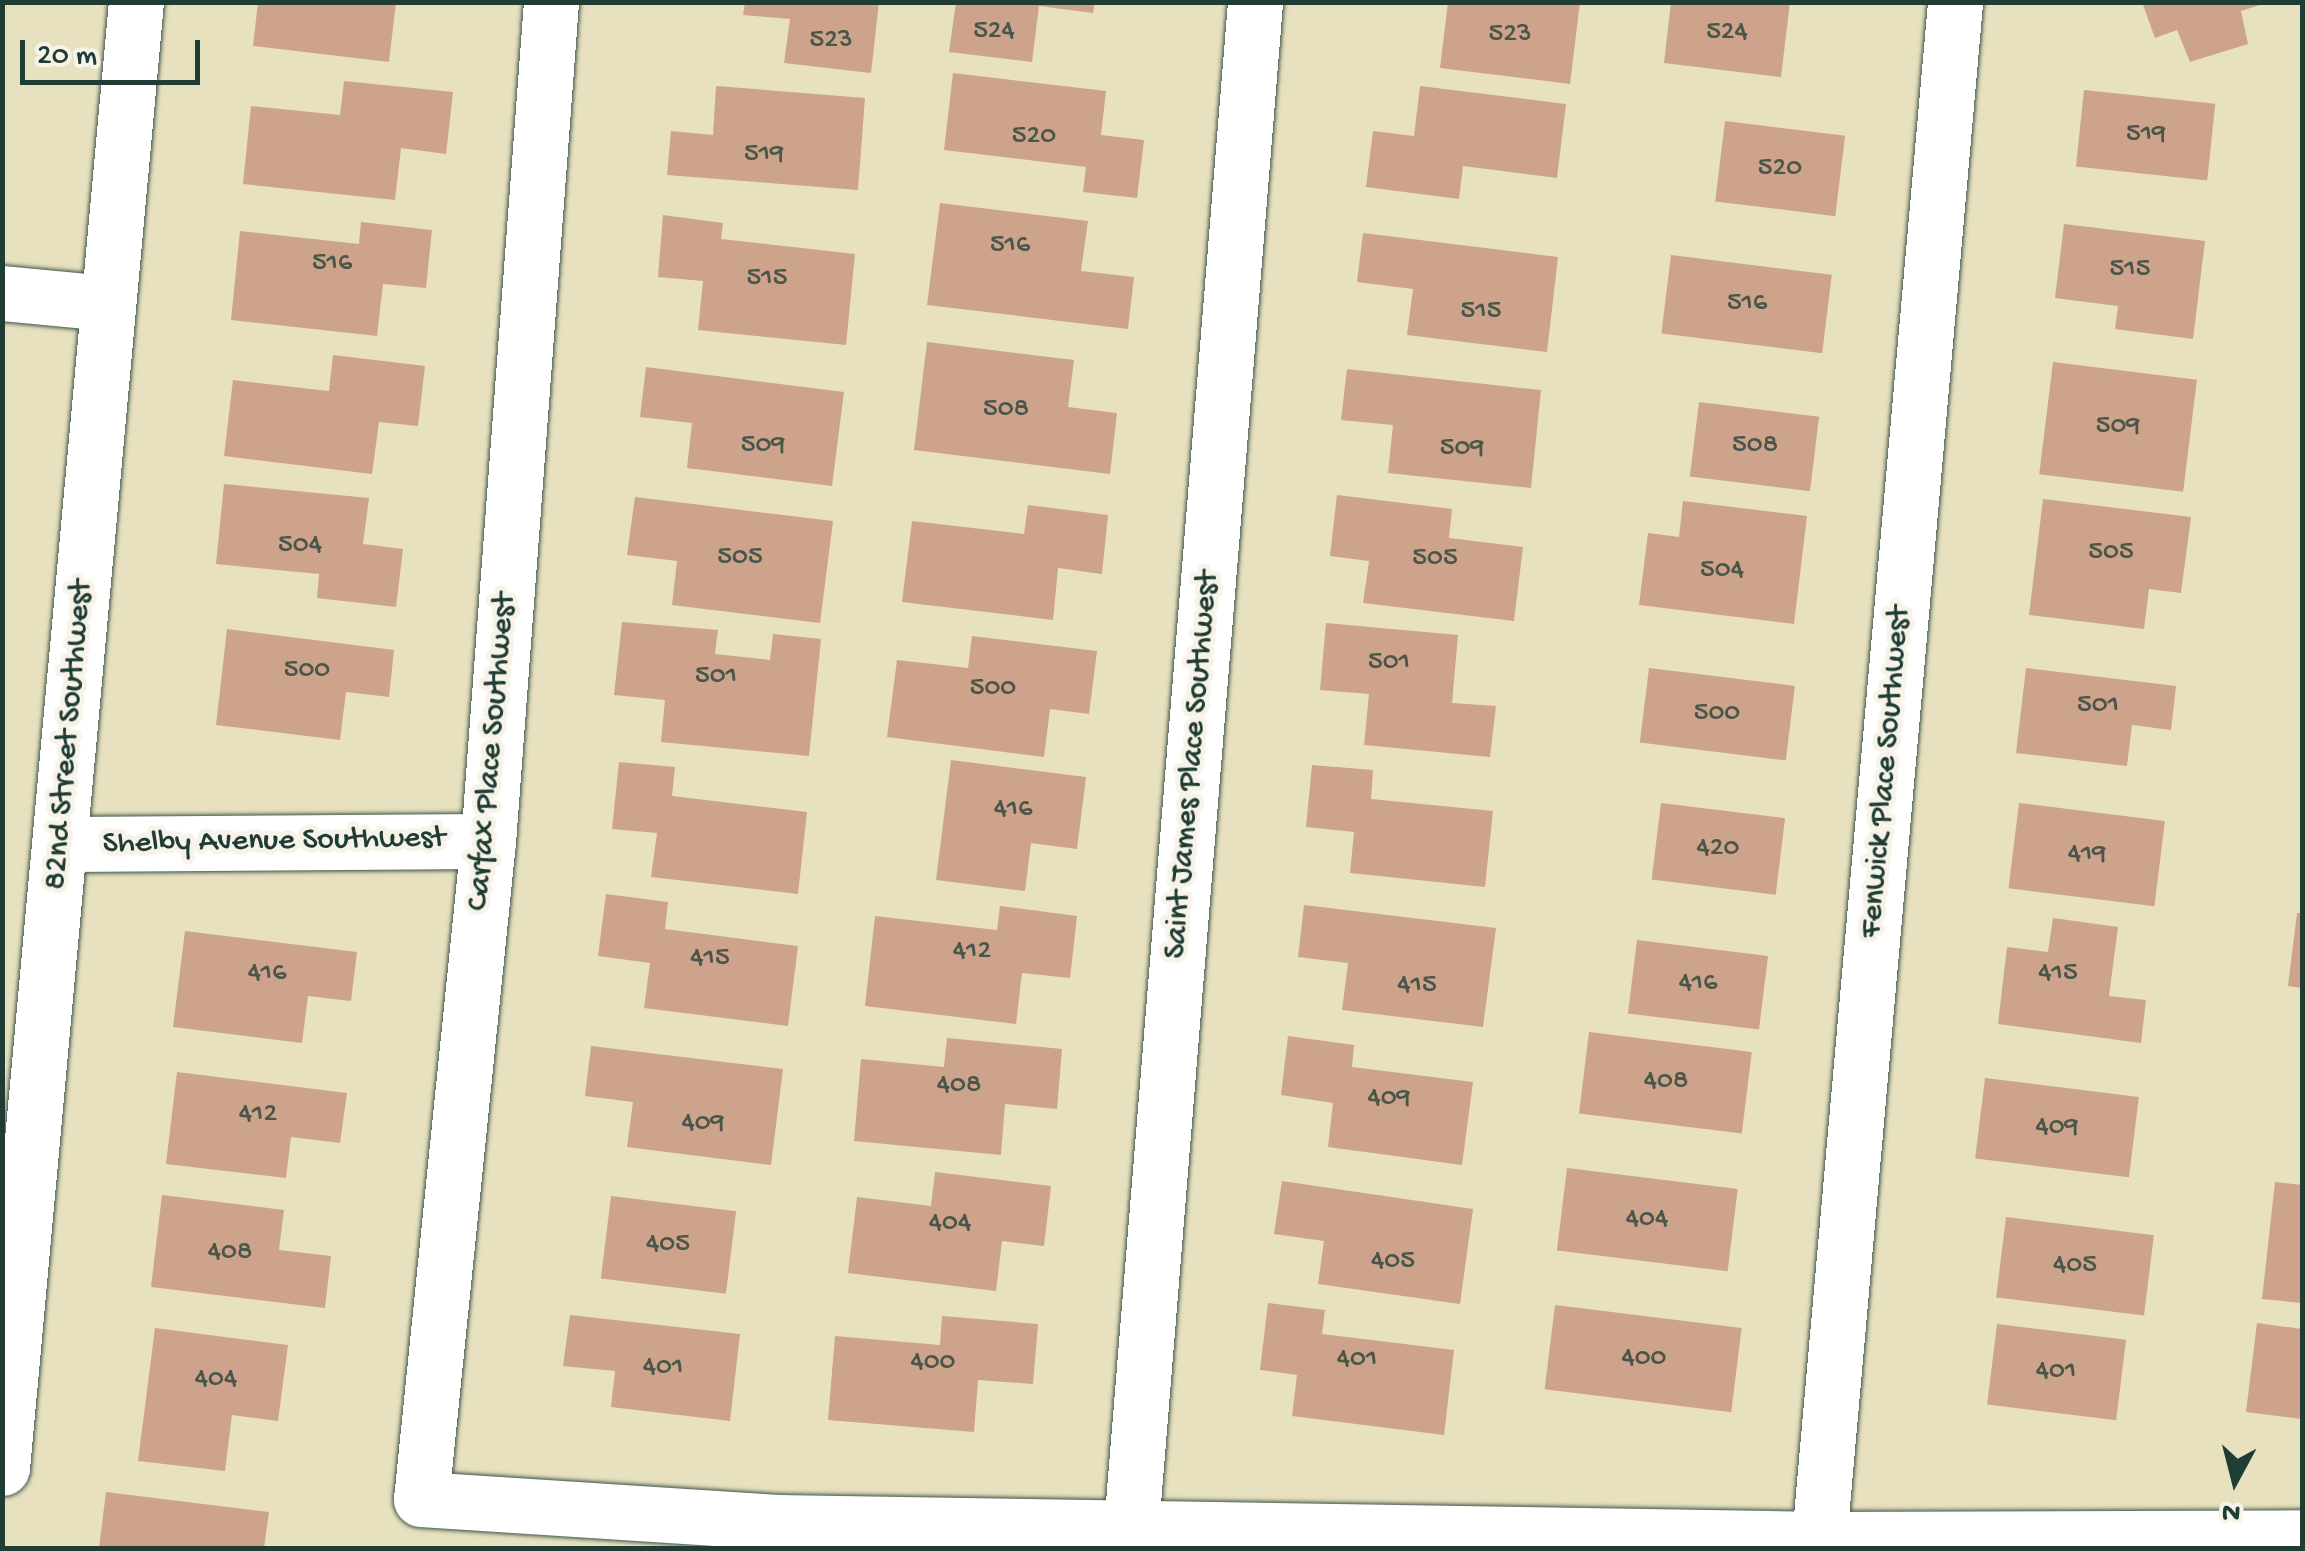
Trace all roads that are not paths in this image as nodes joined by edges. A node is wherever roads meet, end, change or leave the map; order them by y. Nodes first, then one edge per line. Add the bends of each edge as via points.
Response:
1 (136, 2) edge
2 (551, 2) edge
3 (1254, 2) edge
4 (1955, 4) edge
5 (2, 293) edge
6 (108, 303) junction
7 (488, 840) junction
8 (60, 844) junction
9 (2, 1468) edge
10 (1130, 1527) junction
11 (2302, 1536) edge
12 (1819, 1539) junction

1 - 6 street, 82nd Street Southwest
2 - 7 street, Carfax Place Southwest
3 - 10 street, Saint James Place Southwest
4 - 12 street, Fenwick Place Southwest
5 - 6 street
6 - 8 street, 82nd Street Southwest
7 - 8 street, Shelby Avenue Southwest
7 - 10 street, Carfax Place Southwest via 421,1499 777,1522
8 - 9 street, 82nd Street Southwest
10 - 12 street
11 - 12 street

